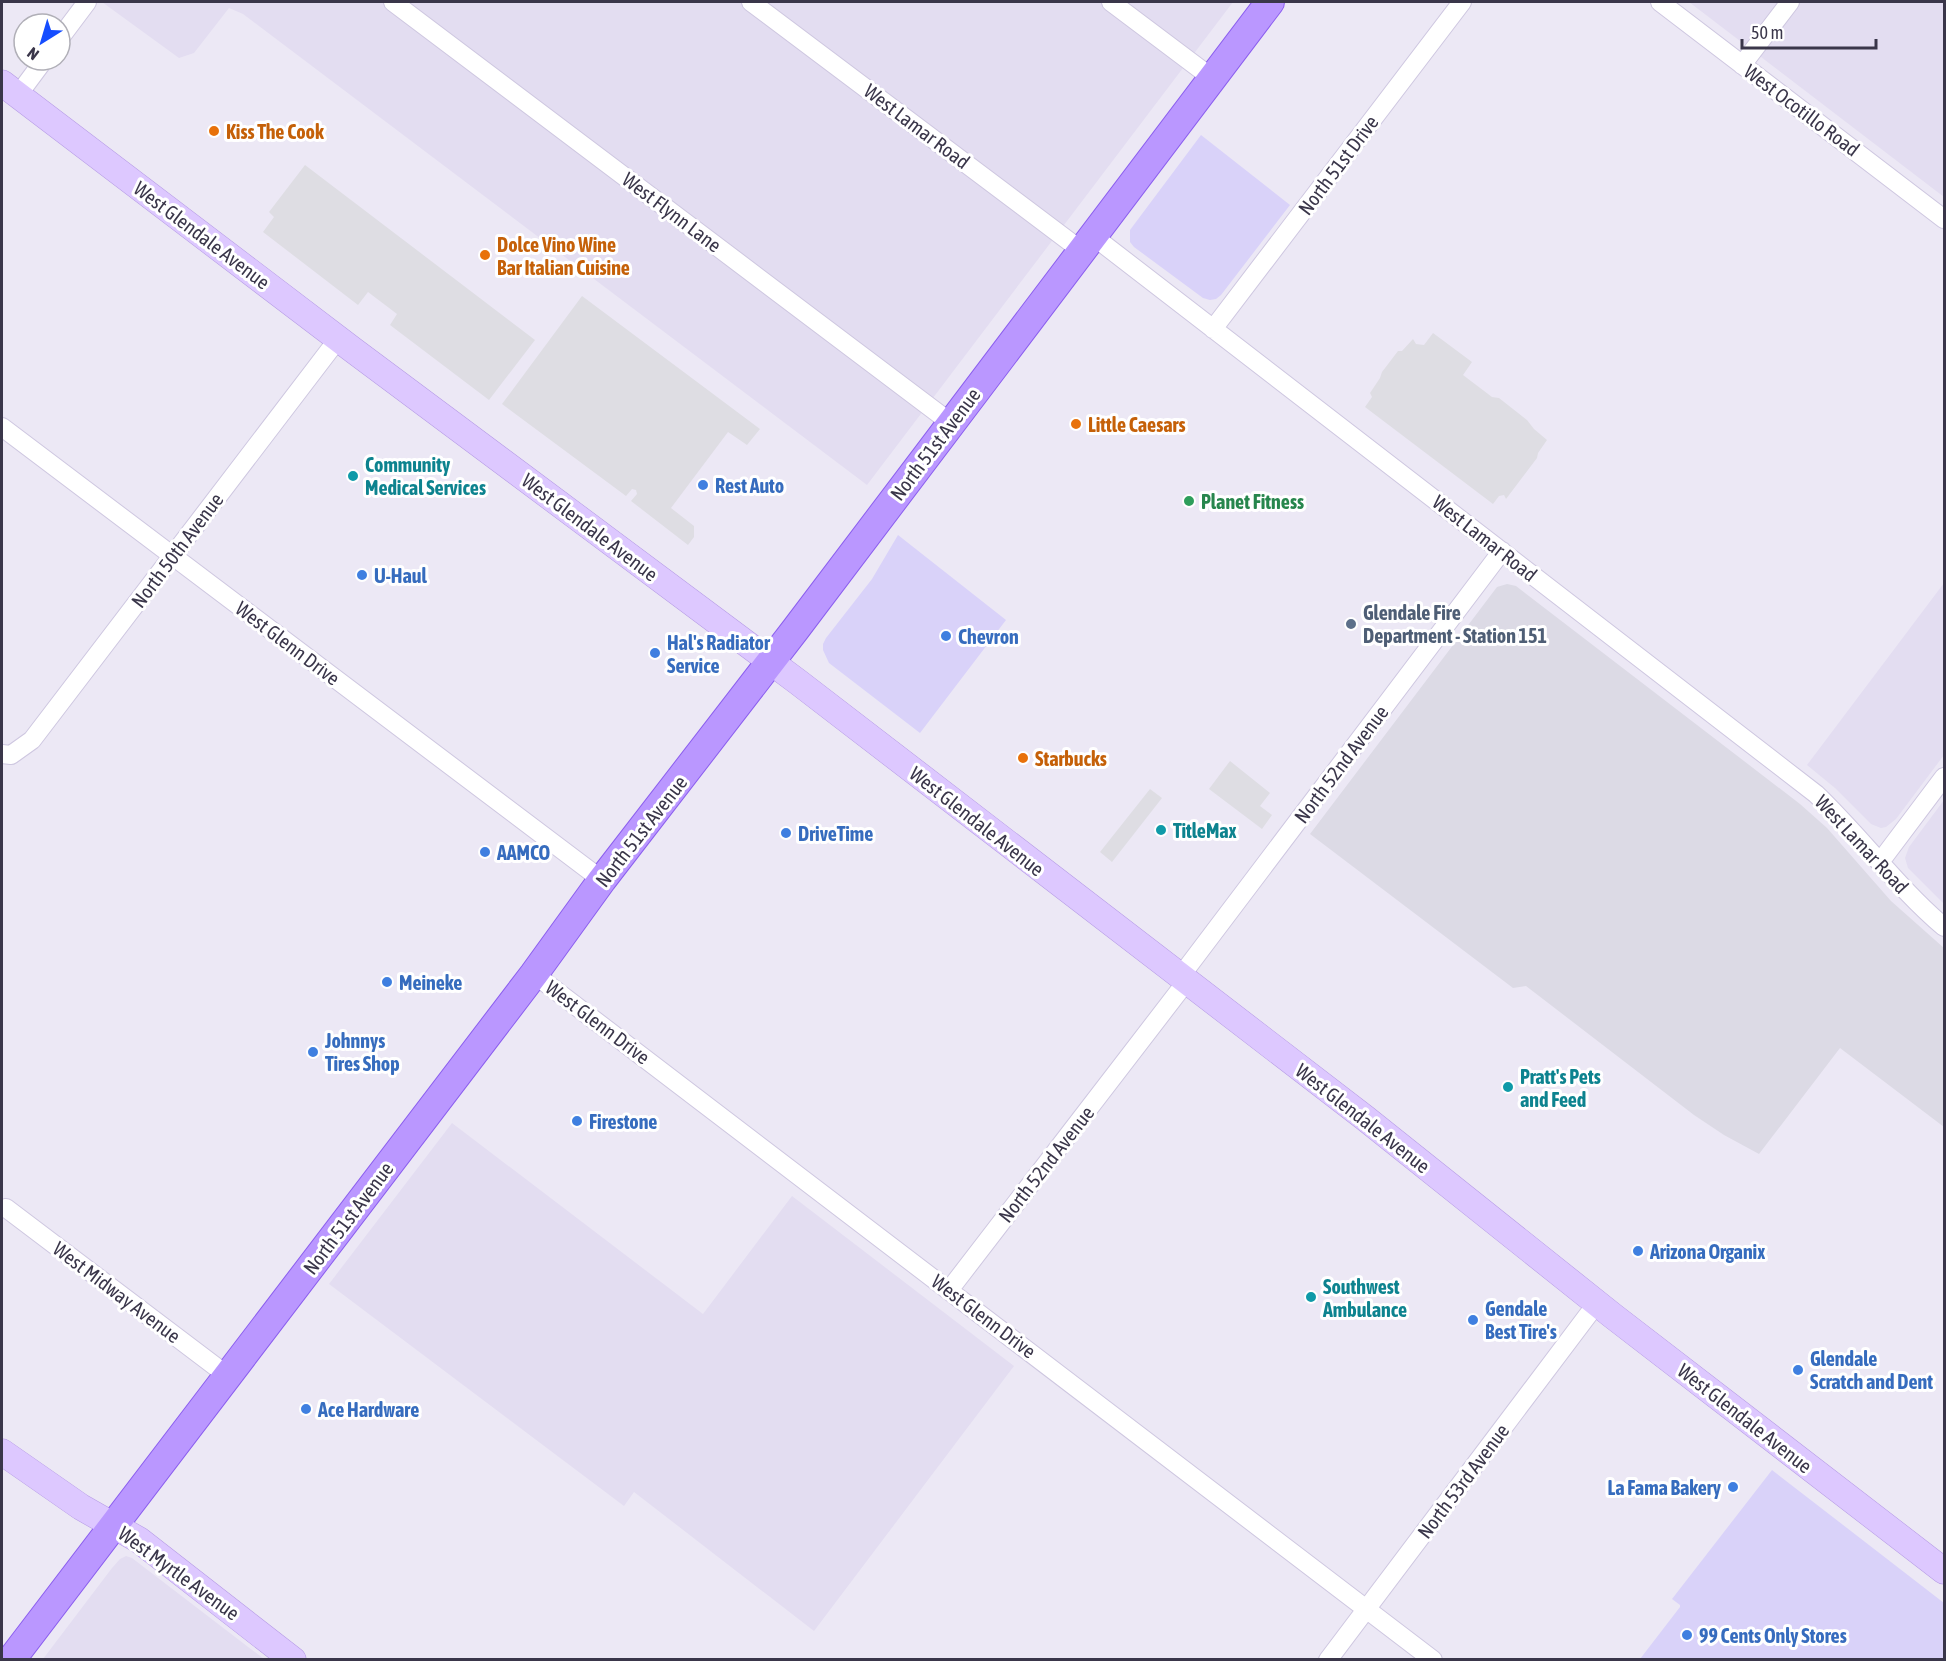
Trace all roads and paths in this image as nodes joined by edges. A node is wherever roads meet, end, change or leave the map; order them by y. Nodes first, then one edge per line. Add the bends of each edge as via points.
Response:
1 (87, 2) edge
2 (393, 2) edge
3 (751, 2) edge
4 (1111, 2) edge
5 (1270, 2) edge
6 (1462, 2) edge
7 (1660, 2) edge
8 (1790, 2) edge
9 (72, 22) edge
10 (1742, 64) junction
11 (30, 72) edge
12 (1212, 78) junction
13 (10, 89) edge
14 (1944, 219) edge
15 (1087, 243) junction
16 (1214, 329) junction
17 (338, 339) junction
18 (951, 423) junction
19 (2, 427) edge
20 (1502, 551) junction
21 (173, 556) junction
22 (770, 662) junction
23 (6, 754) edge
24 (1944, 777) edge
25 (1880, 862) junction
26 (602, 880) junction
27 (1944, 927) edge
28 (534, 974) junction
29 (1183, 980) junction
30 (6, 1208) dead end
31 (950, 1289) junction
32 (1597, 1303) junction
33 (228, 1376) junction
34 (2, 1452) edge
35 (114, 1525) junction
36 (1944, 1571) edge
37 (1367, 1608) junction
38 (12, 1659) edge
39 (293, 1659) edge
40 (1328, 1659) edge
41 (1433, 1659) edge

1 - 9 street
2 - 18 street, West Flynn Lane
3 - 15 street, West Lamar Road
4 - 12 street
5 - 12 main road, North 51st Avenue
6 - 16 street, North 51st Drive
7 - 10 street, West Ocotillo Road
8 - 10 street
10 - 14 street, West Ocotillo Road
11 - 13 street
12 - 15 main road, North 51st Avenue
13 - 17 main road, West Glendale Avenue
15 - 16 street, West Lamar Road
15 - 18 main road, North 51st Avenue
16 - 20 street, West Lamar Road
17 - 21 street, North 50th Avenue
17 - 22 main road, West Glendale Avenue
18 - 22 main road, North 51st Avenue
19 - 21 street, West Glenn Drive
20 - 25 street, West Lamar Road via 1816,794
20 - 29 street, North 52nd Avenue
21 - 23 street, North 50th Avenue via 33,740
21 - 26 street, West Glenn Drive
22 - 26 main road, North 51st Avenue
22 - 29 main road, West Glendale Avenue
24 - 25 street
25 - 27 street, West Lamar Road
26 - 28 main road, North 51st Avenue
28 - 31 street, West Glenn Drive
28 - 33 main road, North 51st Avenue
29 - 31 street, North 52nd Avenue
29 - 32 main road, West Glendale Avenue via 1365,1118
30 - 33 street, West Midway Avenue
31 - 37 street, West Glenn Drive
32 - 36 main road, West Glendale Avenue
32 - 37 street, North 53rd Avenue
33 - 35 main road, North 51st Avenue
34 - 35 main road, West Myrtle Avenue
35 - 38 main road, North 51st Avenue
35 - 39 main road, West Myrtle Avenue
37 - 40 street, North 53rd Avenue
37 - 41 street, West Glenn Drive

